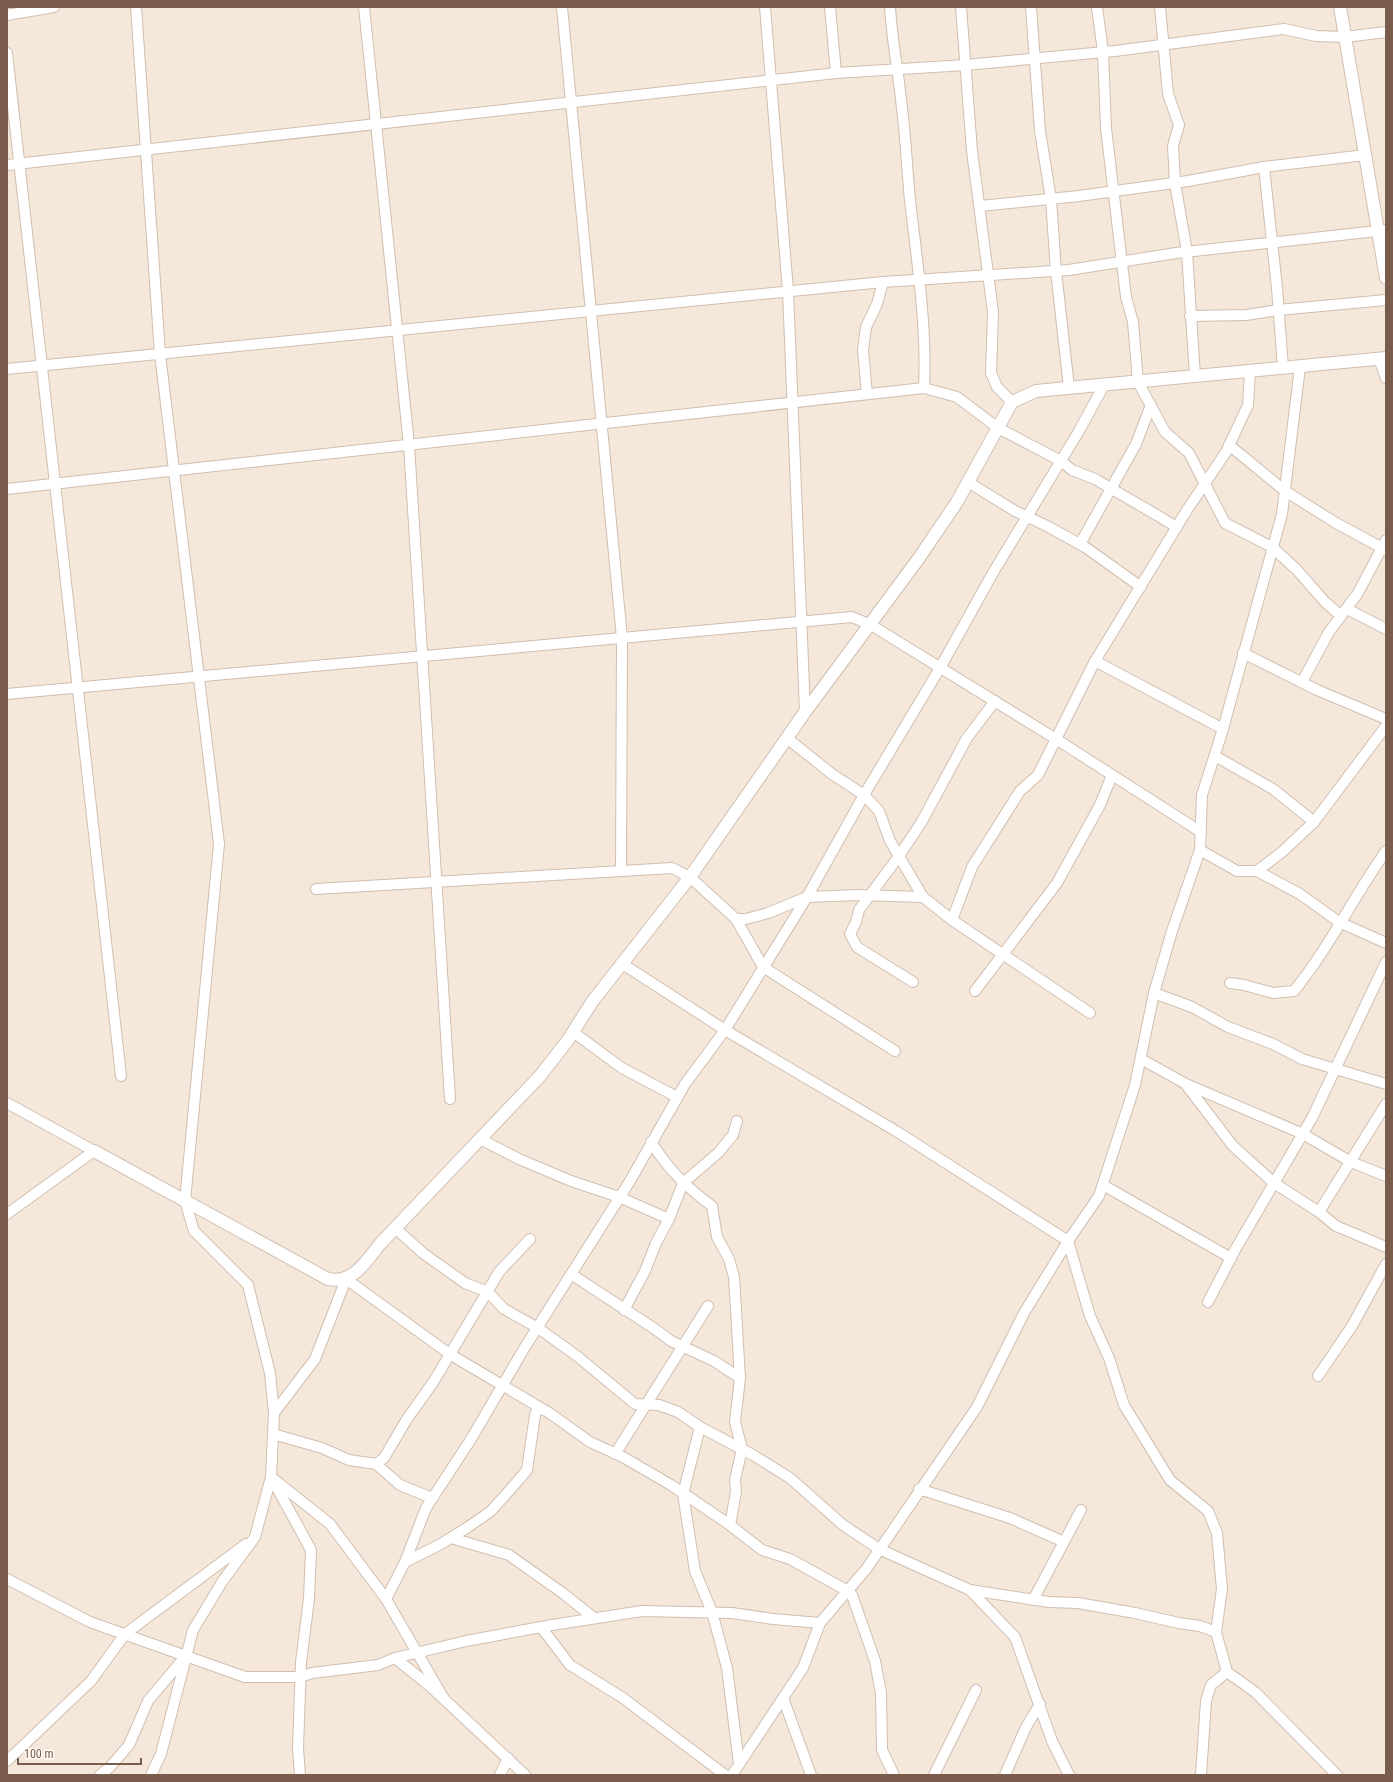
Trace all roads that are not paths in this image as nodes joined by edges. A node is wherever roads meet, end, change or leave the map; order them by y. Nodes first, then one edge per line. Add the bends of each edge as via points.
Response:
1 (54, 7) edge
2 (136, 7) edge
3 (364, 7) edge
4 (562, 7) edge
5 (765, 7) edge
6 (830, 7) edge
7 (890, 7) edge
8 (961, 7) edge
9 (1031, 7) edge
10 (1097, 7) edge
11 (1160, 7) edge
12 (1340, 7) edge
13 (7, 14) edge
14 (1386, 32) edge
15 (1345, 37) junction
16 (1164, 44) junction
17 (1104, 52) junction
18 (7, 53) edge
19 (1035, 58) junction
20 (966, 65) junction
21 (897, 70) junction
22 (836, 73) junction
23 (772, 80) junction
24 (571, 102) junction
25 (376, 124) junction
26 (146, 150) junction
27 (1365, 155) junction
28 (19, 164) junction
29 (7, 165) edge
30 (1264, 167) junction
31 (1175, 183) junction
32 (1114, 191) junction
33 (1051, 199) junction
34 (980, 206) junction
35 (1382, 230) edge
36 (1272, 244) junction
37 (1187, 252) junction
38 (1122, 262) junction
39 (1056, 271) junction
40 (988, 276) junction
41 (1386, 278) edge
42 (919, 280) junction
43 (883, 282) junction
44 (788, 291) junction
45 (1386, 300) edge
46 (1278, 310) junction
47 (591, 311) junction
48 (1190, 316) junction
49 (397, 330) junction
50 (160, 354) junction
51 (1382, 359) edge
52 (42, 366) junction
53 (1300, 367) junction
54 (1282, 368) junction
55 (7, 369) edge
56 (1250, 371) junction
57 (1195, 376) junction
58 (1386, 378) edge
59 (1138, 382) junction
60 (1104, 385) junction
61 (924, 388) junction
62 (1069, 388) junction
63 (866, 394) junction
64 (793, 402) junction
65 (1012, 402) junction
66 (1151, 405) junction
67 (601, 423) junction
68 (998, 428) junction
69 (1229, 444) junction
70 (409, 445) junction
71 (1061, 461) junction
72 (174, 470) junction
73 (968, 482) junction
74 (1205, 483) junction
75 (55, 484) junction
76 (1110, 488) junction
77 (7, 489) edge
78 (1285, 491) junction
79 (1026, 516) junction
80 (1177, 527) junction
81 (1080, 544) junction
82 (1385, 546) edge
83 (1272, 548) junction
84 (1141, 587) junction
85 (1344, 612) junction
86 (802, 621) junction
87 (872, 625) junction
88 (1386, 629) edge
89 (622, 638) junction
90 (1243, 653) junction
91 (422, 656) junction
92 (1095, 661) junction
93 (940, 668) junction
94 (199, 676) junction
95 (1302, 682) junction
96 (77, 688) junction
97 (7, 694) edge
98 (995, 701) junction
99 (806, 712) junction
100 (1386, 719) edge
101 (1386, 726) edge
102 (1223, 729) junction
103 (788, 739) junction
104 (1056, 739) junction
105 (1215, 756) junction
106 (1112, 775) junction
107 (864, 795) junction
108 (1314, 822) junction
109 (1201, 832) junction
110 (1200, 850) junction
111 (1386, 851) edge
112 (899, 856) junction
113 (621, 871) junction
114 (1257, 871) junction
115 (690, 877) junction
116 (436, 881) junction
117 (316, 889) dead end
118 (871, 896) junction
119 (807, 897) junction
120 (923, 897) junction
121 (736, 919) junction
122 (952, 920) junction
123 (1339, 922) junction
124 (1386, 943) edge
125 (1003, 955) junction
126 (1386, 962) edge
127 (621, 963) junction
128 (763, 967) junction
129 (913, 982) dead end
130 (1230, 983) dead end
131 (975, 991) dead end
132 (1154, 993) junction
133 (1090, 1013) dead end
134 (726, 1030) junction
135 (573, 1032) junction
136 (895, 1051) dead end
137 (1141, 1059) junction
138 (1336, 1068) junction
139 (121, 1076) dead end
140 (1186, 1084) junction
141 (1386, 1084) edge
142 (677, 1097) junction
143 (450, 1099) dead end
144 (7, 1103) edge
145 (1386, 1104) edge
146 (737, 1121) dead end
147 (1303, 1134) junction
148 (480, 1139) junction
149 (652, 1142) junction
150 (94, 1151) junction
151 (1350, 1162) junction
152 (1386, 1176) edge
153 (682, 1183) junction
154 (1274, 1183) junction
155 (1103, 1185) junction
156 (619, 1197) junction
157 (185, 1201) junction
158 (1319, 1212) junction
159 (7, 1214) edge
160 (669, 1219) junction
161 (395, 1228) junction
162 (530, 1239) dead end
163 (1068, 1241) junction
164 (1386, 1247) edge
165 (1231, 1258) junction
166 (1386, 1264) edge
167 (571, 1274) junction
168 (346, 1279) junction
169 (488, 1292) junction
170 (1208, 1302) dead end
171 (708, 1306) dead end
172 (624, 1310) junction
173 (538, 1328) junction
174 (683, 1347) junction
175 (451, 1355) junction
176 (1318, 1376) dead end
177 (740, 1378) junction
178 (503, 1386) junction
179 (646, 1404) junction
180 (538, 1407) junction
181 (274, 1413) junction
182 (700, 1427) junction
183 (273, 1434) junction
184 (742, 1449) junction
185 (615, 1454) junction
186 (376, 1464) junction
187 (271, 1477) junction
188 (919, 1489) junction
189 (683, 1494) junction
190 (432, 1498) junction
191 (1081, 1510) dead end
192 (730, 1525) junction
193 (255, 1537) junction
194 (450, 1538) junction
195 (1064, 1542) junction
196 (880, 1549) junction
197 (405, 1562) junction
198 (7, 1578) edge
199 (848, 1590) junction
200 (970, 1590) junction
201 (386, 1600) junction
202 (1033, 1600) junction
203 (712, 1612) junction
204 (594, 1618) junction
205 (820, 1623) junction
206 (541, 1627) junction
207 (1216, 1632) junction
208 (125, 1634) junction
209 (418, 1654) junction
210 (186, 1655) junction
211 (395, 1658) junction
212 (1227, 1672) junction
213 (300, 1677) junction
214 (976, 1690) dead end
215 (782, 1698) junction
216 (444, 1699) junction
217 (1040, 1704) junction
218 (508, 1758) junction
219 (7, 1761) edge
220 (739, 1764) junction
221 (100, 1775) edge
222 (151, 1775) edge
223 (300, 1775) edge
224 (500, 1775) edge
225 (525, 1775) edge
226 (725, 1775) edge
227 (732, 1775) edge
228 (811, 1775) edge
229 (894, 1775) edge
230 (934, 1775) edge
231 (1005, 1775) edge
232 (1069, 1775) edge
233 (1201, 1775) edge
234 (1336, 1775) edge

1 - 13 street
2 - 26 street
3 - 25 street
4 - 24 street
5 - 23 street
6 - 22 street
7 - 21 street
8 - 20 street
9 - 19 street
10 - 17 street
11 - 16 street
12 - 15 street
14 - 15 street
15 - 16 street via 1316,36 1284,29
15 - 27 street
16 - 17 street
16 - 31 street via 1168,94 1179,125 1172,146
17 - 19 street
17 - 32 street via 1106,128
18 - 28 street
19 - 20 street
19 - 33 street via 1040,131
20 - 21 street
20 - 34 street via 972,151
21 - 22 street
21 - 42 street
22 - 23 street
23 - 24 street
23 - 44 street
24 - 25 street
24 - 47 street
25 - 26 street
25 - 49 street
26 - 28 street
26 - 50 street
27 - 30 street
27 - 35 street
28 - 29 street
28 - 52 street
30 - 31 street
30 - 36 street
31 - 32 street
31 - 37 street
32 - 33 street
32 - 38 street
33 - 34 street
33 - 39 street
34 - 40 street
35 - 36 street
35 - 41 street
36 - 37 street
36 - 46 street
37 - 38 street
37 - 48 street
38 - 39 street
38 - 59 street via 1126,297 1133,322
39 - 40 street
39 - 62 street
40 - 42 street
40 - 65 street via 993,312 991,373 997,387
42 - 43 street
42 - 61 street via 925,363
43 - 44 street
43 - 63 street via 877,304 866,327 863,350
44 - 47 street
44 - 64 street
45 - 46 street
46 - 48 street via 1246,315
46 - 54 street
47 - 49 street
47 - 67 street
48 - 57 street
49 - 50 street
49 - 70 street
50 - 52 street
50 - 72 street
51 - 53 street
51 - 58 street
52 - 55 street
52 - 75 street
53 - 54 street
53 - 78 street
54 - 56 street
56 - 57 street
56 - 69 street via 1248,405
57 - 59 street
59 - 60 street
59 - 66 street
60 - 62 street
60 - 71 street
61 - 63 street
61 - 68 street via 957,397
62 - 65 street via 1036,391
63 - 64 street
64 - 67 street
64 - 86 street
65 - 68 street
66 - 74 street via 1165,432 1189,453
66 - 76 street via 1136,444
67 - 70 street
67 - 89 street
68 - 71 street
68 - 73 street
69 - 74 street
69 - 78 street
70 - 72 street
70 - 91 street
71 - 76 street via 1072,470
71 - 79 street
72 - 75 street
72 - 94 street
73 - 79 street
73 - 87 street via 946,520
74 - 80 street
74 - 83 street via 1225,524
75 - 77 street
75 - 96 street
76 - 80 street
76 - 81 street
78 - 82 street via 1336,522
78 - 83 street via 1282,514
79 - 81 street
79 - 93 street
80 - 84 street
81 - 84 street
82 - 85 street
83 - 85 street via 1297,570 1325,602
83 - 90 street
84 - 92 street
85 - 88 street
85 - 95 street via 1329,632
86 - 87 street via 852,617
86 - 89 street
86 - 99 street
87 - 93 street
87 - 99 street
89 - 91 street
89 - 113 street
90 - 95 street
90 - 102 street
91 - 94 street
91 - 116 street
92 - 102 street
92 - 104 street
93 - 98 street
93 - 107 street
94 - 96 street
94 - 157 street via 219,844
95 - 100 street
96 - 97 street
96 - 139 street
98 - 104 street
98 - 112 street via 968,738 921,823
99 - 103 street
101 - 108 street
102 - 105 street
103 - 107 street via 832,774
103 - 115 street
104 - 106 street
104 - 122 street via 1038,775 1020,791 972,867
105 - 108 street via 1273,789
105 - 109 street via 1202,795
106 - 109 street
106 - 125 street via 1100,805 1057,883
107 - 112 street via 879,811 890,841
107 - 119 street
108 - 114 street
109 - 110 street
110 - 114 street via 1237,870
110 - 132 street
111 - 123 street
112 - 118 street
112 - 120 street
113 - 115 street via 672,868
113 - 116 street
114 - 123 street via 1300,894
115 - 121 street
115 - 127 street
116 - 117 street
116 - 143 street
118 - 119 street
118 - 120 street
118 - 129 street via 859,910 850,934 857,948
119 - 121 street via 768,913
119 - 128 street
120 - 122 street
121 - 128 street
122 - 125 street
123 - 124 street
123 - 130 street via 1315,965 1294,991 1273,993 1244,984
125 - 131 street
125 - 133 street
126 - 138 street
127 - 134 street
127 - 135 street
128 - 134 street
128 - 136 street
132 - 137 street
132 - 138 street via 1192,1007 1228,1027 1273,1044 1302,1059
134 - 142 street
134 - 163 street via 896,1131
135 - 142 street via 622,1068
135 - 148 street via 540,1076
137 - 140 street
137 - 155 street
138 - 141 street
138 - 147 street
140 - 147 street
140 - 154 street via 1233,1146
142 - 149 street
144 - 150 street
145 - 151 street
146 - 153 street via 733,1135 718,1153
147 - 151 street
147 - 154 street
148 - 156 street via 571,1181
148 - 161 street
149 - 153 street via 666,1166
149 - 156 street
150 - 157 street
150 - 159 street
151 - 152 street
151 - 158 street
153 - 160 street
153 - 177 street via 712,1206 717,1237 729,1258 734,1277
154 - 158 street
154 - 165 street
155 - 163 street via 1099,1196
155 - 165 street
156 - 160 street
156 - 167 street
157 - 168 street via 328,1279
157 - 181 street via 194,1230 248,1284 270,1374
158 - 164 street via 1336,1226
160 - 172 street
161 - 168 street via 356,1272
161 - 169 street via 424,1254 465,1283
162 - 169 street via 500,1272
163 - 188 street via 1024,1313 977,1407
163 - 207 street via 1090,1316 1109,1358 1124,1405 1170,1480 1208,1511 1217,1533 1222,1589
165 - 170 street
166 - 176 street via 1352,1326
167 - 172 street
167 - 173 street
168 - 175 street
168 - 181 street via 315,1358
169 - 173 street via 504,1309
169 - 175 street
171 - 174 street
172 - 174 street via 656,1329 671,1342
173 - 178 street
173 - 179 street via 577,1356 635,1404
174 - 177 street via 714,1361
174 - 179 street
175 - 178 street
175 - 186 street via 384,1458
177 - 184 street via 735,1422
178 - 180 street
178 - 190 street
179 - 182 street via 660,1405 678,1412
179 - 185 street
180 - 185 street via 590,1442
180 - 194 street via 527,1470 491,1511
181 - 183 street
182 - 184 street
182 - 189 street
183 - 186 street via 322,1448 348,1460
183 - 187 street
184 - 192 street via 735,1480 736,1492
184 - 196 street via 790,1478 843,1525
185 - 189 street
186 - 190 street via 400,1486
187 - 193 street
187 - 201 street via 330,1524
187 - 213 street via 311,1550 309,1599
188 - 195 street via 1010,1518
188 - 196 street
189 - 192 street
189 - 203 street via 695,1571
190 - 197 street
191 - 195 street
192 - 199 street via 762,1550 790,1559
193 - 208 street
193 - 210 street via 222,1582 193,1630
194 - 197 street
194 - 204 street via 509,1555
195 - 202 street
196 - 199 street
196 - 200 street
197 - 201 street
198 - 208 street via 90,1622
199 - 205 street
199 - 229 street via 875,1662 881,1693 882,1750
200 - 202 street
200 - 217 street via 1015,1636
201 - 209 street
202 - 207 street via 1078,1603 1200,1626
203 - 204 street via 642,1611
203 - 205 street
203 - 220 street via 727,1668
204 - 206 street
205 - 215 street via 803,1668
206 - 209 street
206 - 226 street via 570,1665 623,1698
207 - 212 street
208 - 210 street
208 - 219 street via 91,1681
209 - 211 street
209 - 216 street
210 - 213 street via 244,1677
210 - 221 street via 148,1701 129,1745
210 - 222 street via 161,1754
211 - 213 street via 378,1665 312,1673
211 - 216 street
212 - 233 street via 1212,1685 1206,1702
212 - 234 street via 1255,1692
213 - 223 street
214 - 230 street
215 - 220 street
215 - 228 street
216 - 218 street
217 - 231 street via 1026,1727
217 - 232 street via 1052,1741
218 - 224 street
218 - 225 street
220 - 227 street

